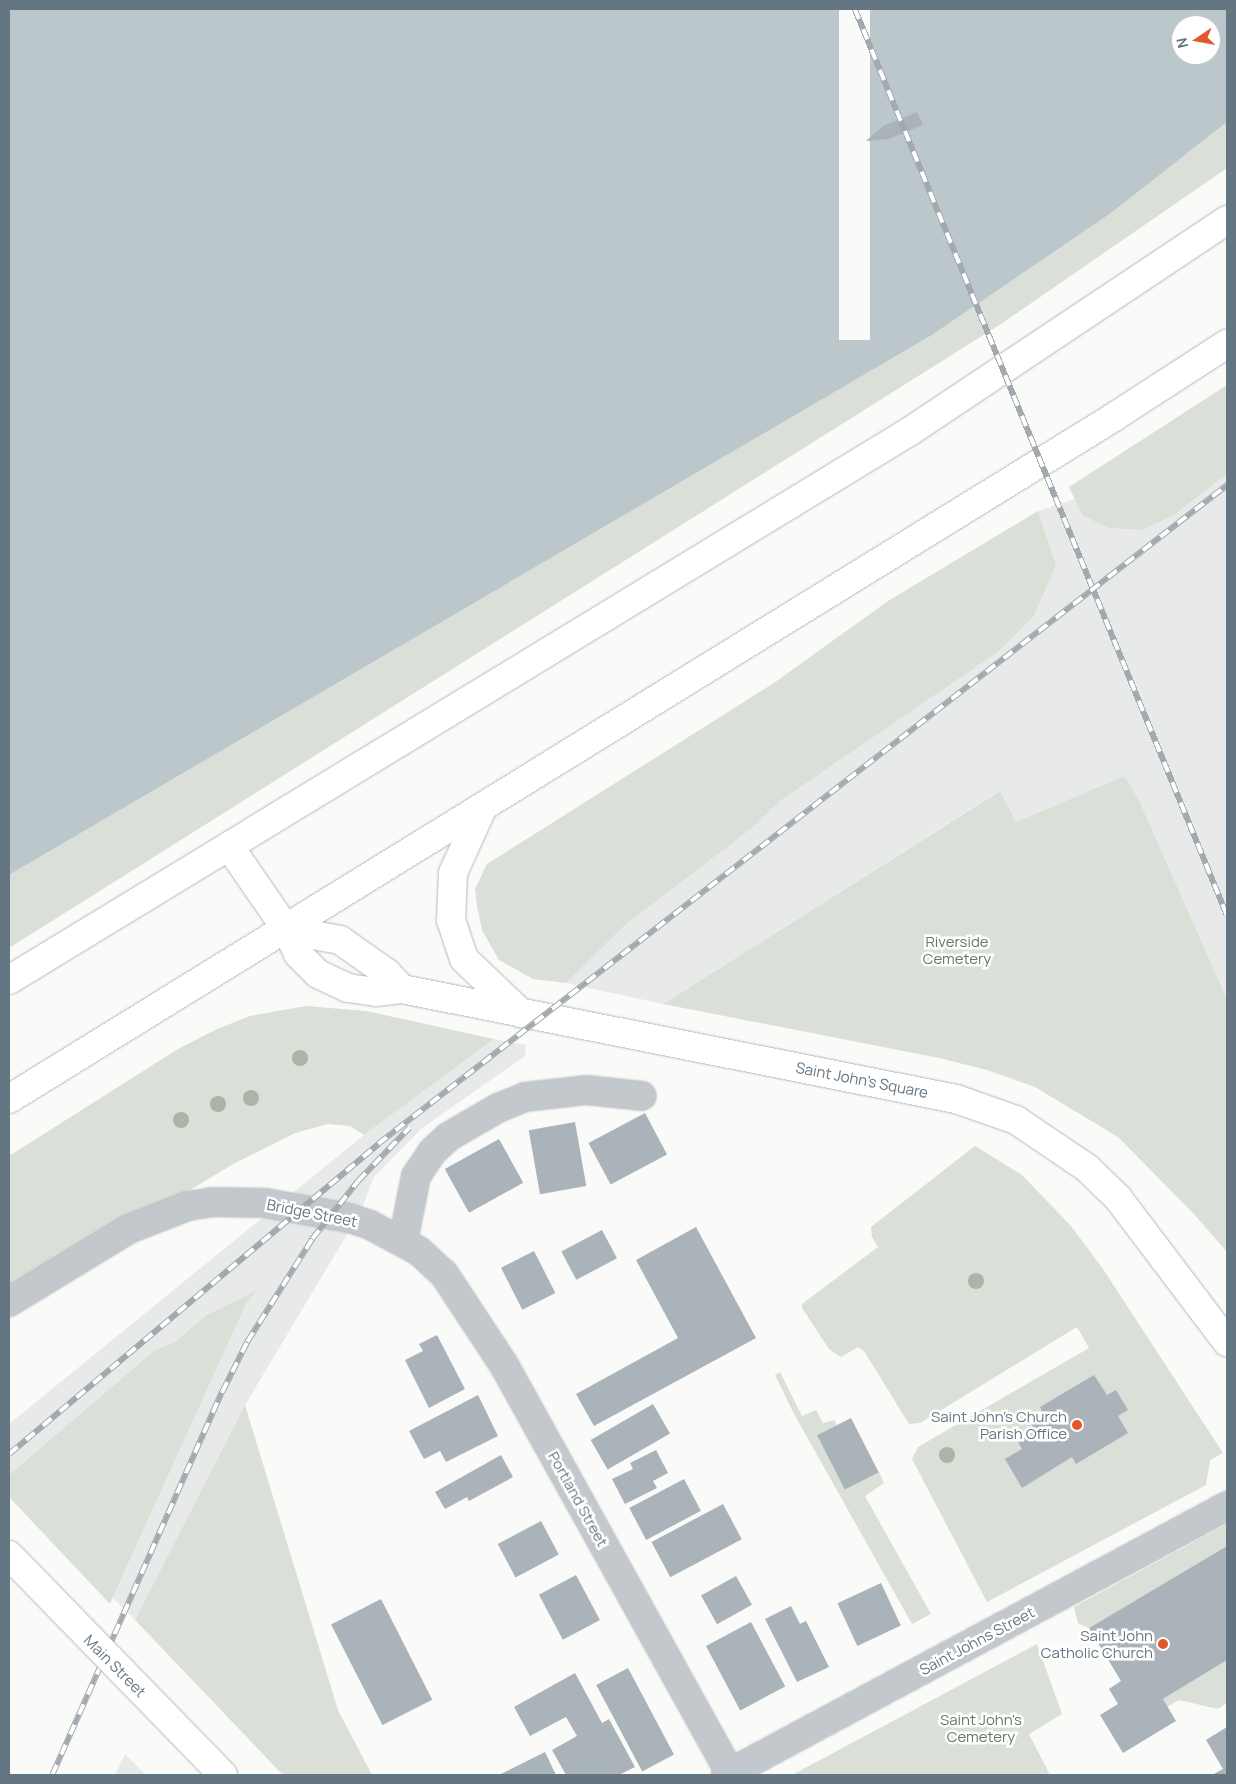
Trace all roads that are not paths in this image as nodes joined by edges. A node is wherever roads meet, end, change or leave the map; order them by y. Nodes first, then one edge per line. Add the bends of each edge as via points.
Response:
1 (1227, 220) edge
2 (1227, 344) edge
3 (482, 809) junction
4 (229, 846) junction
5 (287, 930) junction
6 (9, 980) edge
7 (402, 989) junction
8 (521, 1013) junction
9 (642, 1096) dead end
10 (9, 1099) edge
11 (404, 1242) junction
12 (9, 1302) edge
13 (1227, 1342) edge
14 (1227, 1506) edge
15 (9, 1555) edge
16 (728, 1774) edge
17 (224, 1775) edge

1 - 4 highway via 909,432
2 - 3 highway
3 - 5 highway
3 - 8 highway via 453,873 451,920 464,959
4 - 5 highway, Saint John's Square
4 - 6 highway
5 - 7 highway via 340,940 387,973
5 - 7 highway, Saint John's Square via 298,954 312,970 331,981 366,992
5 - 10 highway
7 - 8 highway, Saint John's Square
8 - 13 highway, Saint John's Square via 956,1099 1004,1114 1053,1142 1096,1175 1144,1230
9 - 11 street via 586,1090 525,1097 498,1108 448,1137 432,1152 416,1176
11 - 12 street, Bridge Street via 349,1218 265,1203 213,1202 188,1206 129,1229
11 - 16 street, Portland Street via 444,1274 504,1365
14 - 16 street, Saint Johns Street
15 - 17 highway, Main Street, bridge

